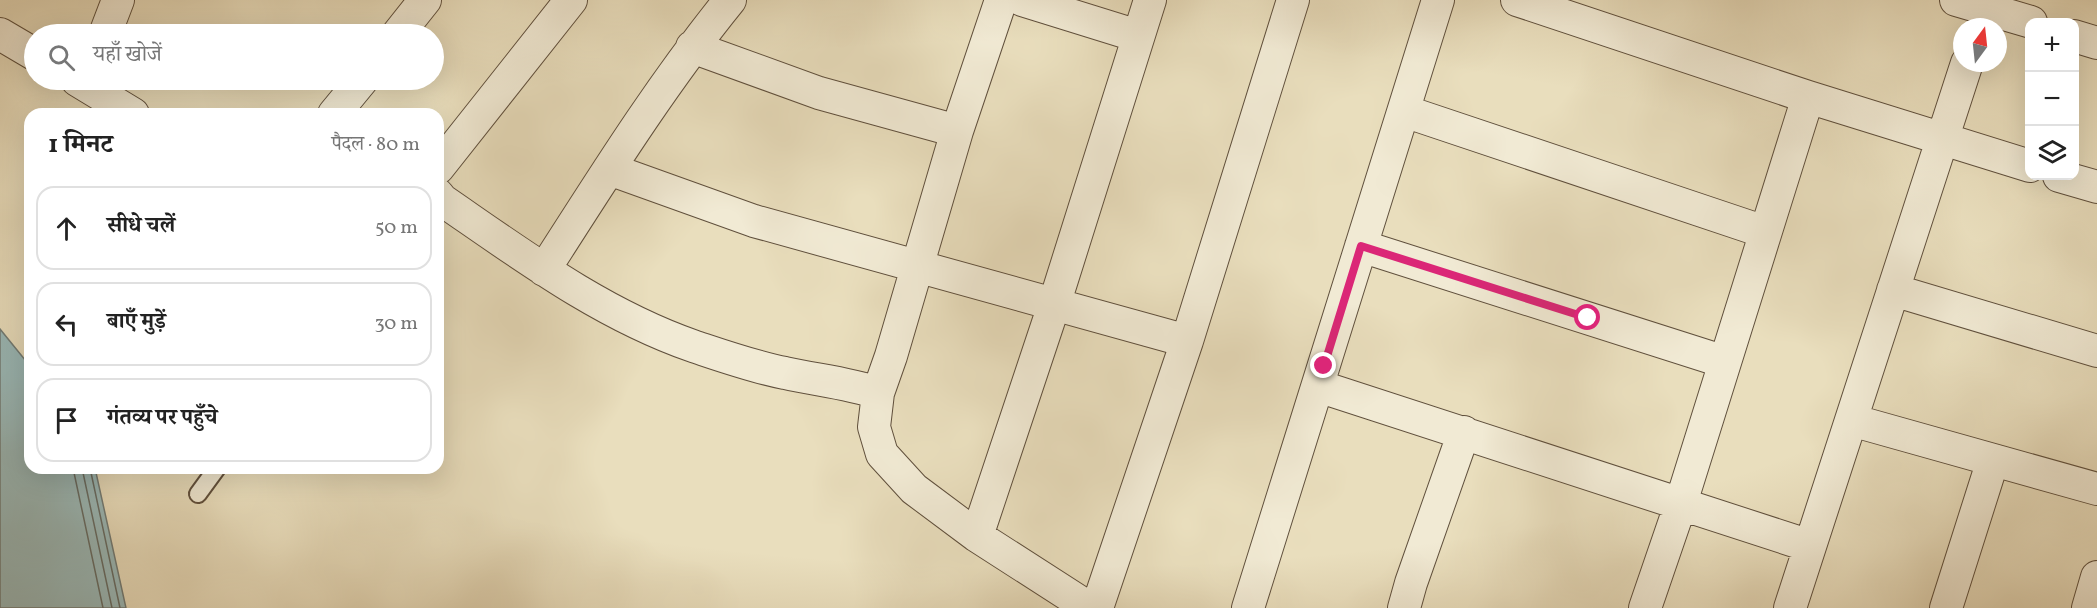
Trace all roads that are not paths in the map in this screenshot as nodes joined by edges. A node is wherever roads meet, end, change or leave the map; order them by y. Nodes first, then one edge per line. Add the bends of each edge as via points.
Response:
1 (118, 0) edge
2 (425, 0) edge
3 (570, 0) edge
4 (730, 0) edge
5 (1001, 0) edge
6 (1022, 0) edge
7 (1150, 0) edge
8 (1293, 0) edge
9 (1438, 0) edge
10 (1517, 0) edge
11 (1976, 9) edge
12 (1591, 12) edge
13 (2025, 21) edge
14 (109, 24) edge
15 (406, 24) edge
16 (0, 34) edge
17 (1138, 36) junction
18 (2079, 38) edge
19 (2097, 43) edge
20 (692, 47) junction
21 (24, 48) edge
22 (1964, 72) edge
23 (97, 90) edge
24 (355, 90) edge
25 (1808, 97) junction
26 (124, 108) edge
27 (343, 108) edge
28 (1404, 111) junction
29 (957, 131) junction
30 (1942, 140) junction
31 (444, 160) edge
32 (2025, 165) edge
33 (609, 169) junction
34 (2073, 180) edge
35 (2097, 187) edge
36 (444, 203) edge
37 (1765, 232) junction
38 (1361, 246) junction
39 (917, 267) junction
40 (544, 270) junction
41 (1893, 290) junction
42 (1054, 305) junction
43 (1187, 341) junction
44 (2097, 351) edge
45 (1725, 362) junction
46 (1318, 386) junction
47 (878, 393) junction
48 (1851, 420) junction
49 (1464, 432) junction
50 (1994, 460) junction
51 (213, 474) edge
52 (2097, 489) edge
53 (198, 494) dead end
54 (1681, 503) junction
55 (977, 536) junction
56 (1810, 546) junction
57 (2097, 577) edge
58 (1089, 608) edge
59 (1097, 608) edge
60 (1248, 608) edge
61 (1404, 608) edge
62 (1645, 608) edge
63 (1790, 608) edge
64 (1946, 608) edge
65 (2088, 608) edge

1 - 14 street
2 - 15 street
3 - 31 street
4 - 20 street
5 - 29 street
6 - 17 street
7 - 17 street
8 - 43 street
9 - 28 street
10 - 12 street
11 - 13 street
12 - 25 street
16 - 21 street
17 - 42 street
18 - 19 street
20 - 29 street via 819,93
20 - 33 street
22 - 30 street
23 - 26 street
24 - 27 street
25 - 30 street
25 - 37 street
28 - 37 street
28 - 38 street
29 - 39 street
30 - 32 street
30 - 41 street
33 - 39 street via 754,220
33 - 40 street
34 - 35 street
36 - 40 street
37 - 45 street
38 - 45 street
38 - 46 street
39 - 42 street
39 - 47 street
40 - 47 street via 626,318 692,346 783,373
41 - 44 street
41 - 48 street
42 - 43 street
42 - 55 street
43 - 59 street
45 - 54 street
46 - 49 street
46 - 60 street
47 - 55 street via 874,427 882,453 914,489
48 - 50 street
48 - 56 street
49 - 54 street
49 - 61 street
50 - 52 street
50 - 64 street
51 - 53 lane
54 - 56 street
54 - 62 street
55 - 58 street
56 - 63 street
57 - 65 street

